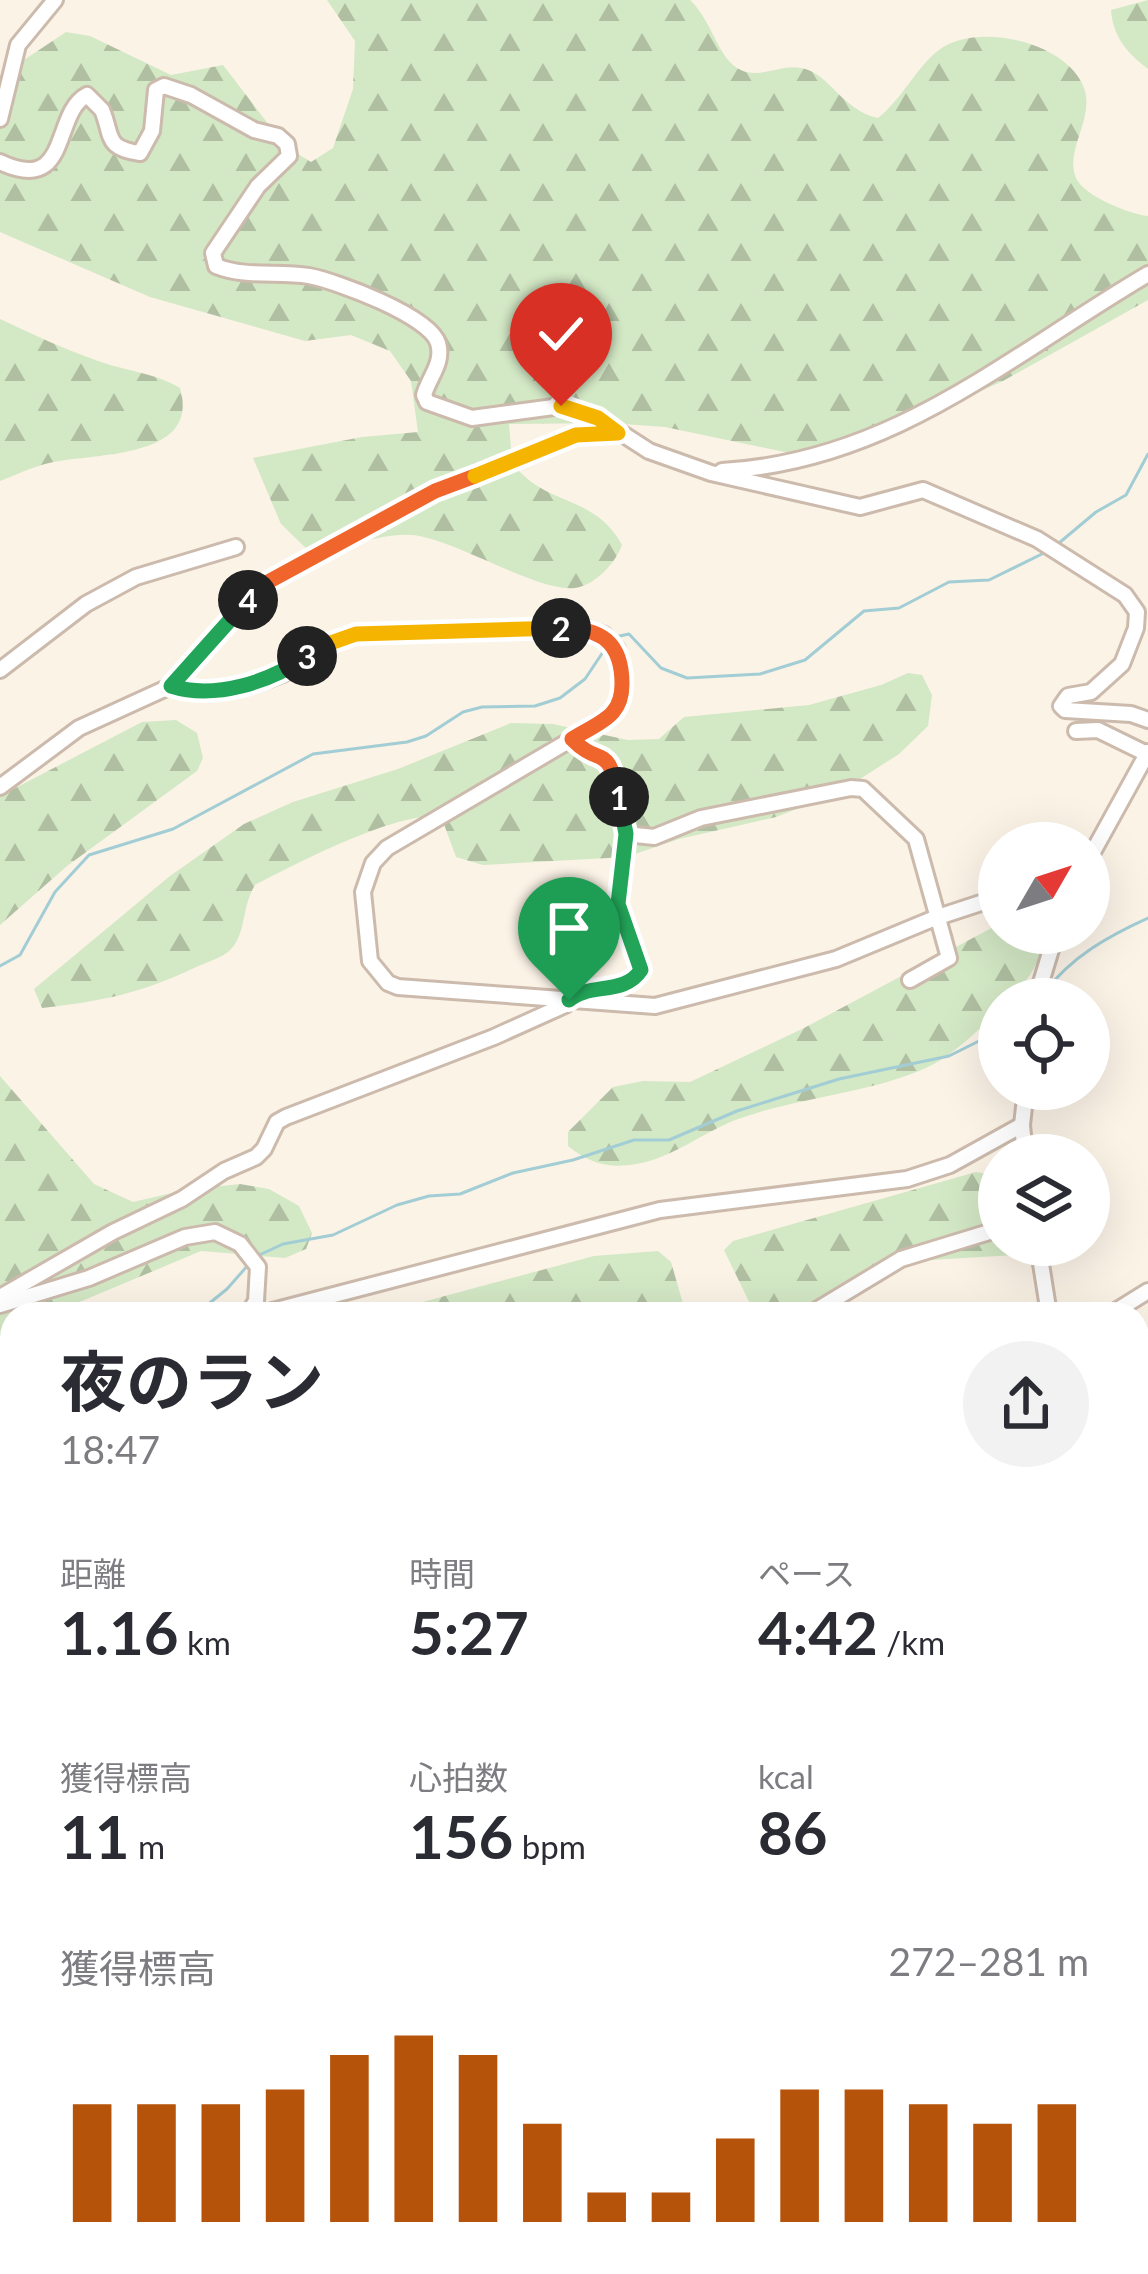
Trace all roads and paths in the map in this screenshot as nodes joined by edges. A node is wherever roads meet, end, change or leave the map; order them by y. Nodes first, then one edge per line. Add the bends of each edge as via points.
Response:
1 (55, 0) edge
2 (0, 118) edge
3 (0, 162) edge
4 (1148, 274) edge
5 (618, 433) junction
6 (711, 473) junction
7 (236, 547) dead end
8 (0, 670) edge
9 (171, 686) junction
10 (1148, 720) edge
11 (1076, 730) dead end
12 (572, 739) junction
13 (1148, 753) edge
14 (0, 787) edge
15 (1110, 822) edge
16 (626, 834) junction
17 (978, 904) edge
18 (940, 917) junction
19 (910, 980) dead end
20 (569, 1000) junction
21 (1024, 1110) edge
22 (1022, 1125) junction
23 (1023, 1134) edge
24 (978, 1235) edge
25 (1041, 1266) edge
26 (0, 1301) edge
27 (253, 1302) edge
28 (307, 1302) edge
29 (830, 1302) edge
30 (1047, 1302) edge

1 - 2 street via 18,45
3 - 5 street via 15,170 42,166 87,94 109,138 140,153 156,90 191,95 278,136 289,157 244,204 213,254 216,266 345,286 429,327 440,347 424,395 436,407 472,418 561,406
4 - 6 street via 986,379 858,445 794,464
5 - 6 street
5 - 9 street via 576,435 435,491 266,583
6 - 10 street via 860,507 922,490 1037,539 1126,595 1137,613 1122,664 1060,706
7 - 8 street via 119,586
9 - 12 street via 193,693 282,674 356,634 585,628 617,649 622,694 614,711
9 - 14 street via 79,728
11 - 13 street via 1099,730
12 - 16 street via 613,769
12 - 20 street via 387,848 363,892 370,961 388,983
13 - 15 street
16 - 18 street via 654,837 701,818 863,789 916,838
16 - 20 street via 618,904 641,970 626,984
17 - 18 street
18 - 19 street via 949,958
18 - 20 street via 836,959 656,1006
20 - 26 street via 286,1117 256,1157
21 - 22 street
22 - 23 street
22 - 28 street via 908,1179 660,1210
24 - 29 street via 902,1259
25 - 30 street
26 - 27 street via 89,1278 202,1232 230,1237 258,1268

